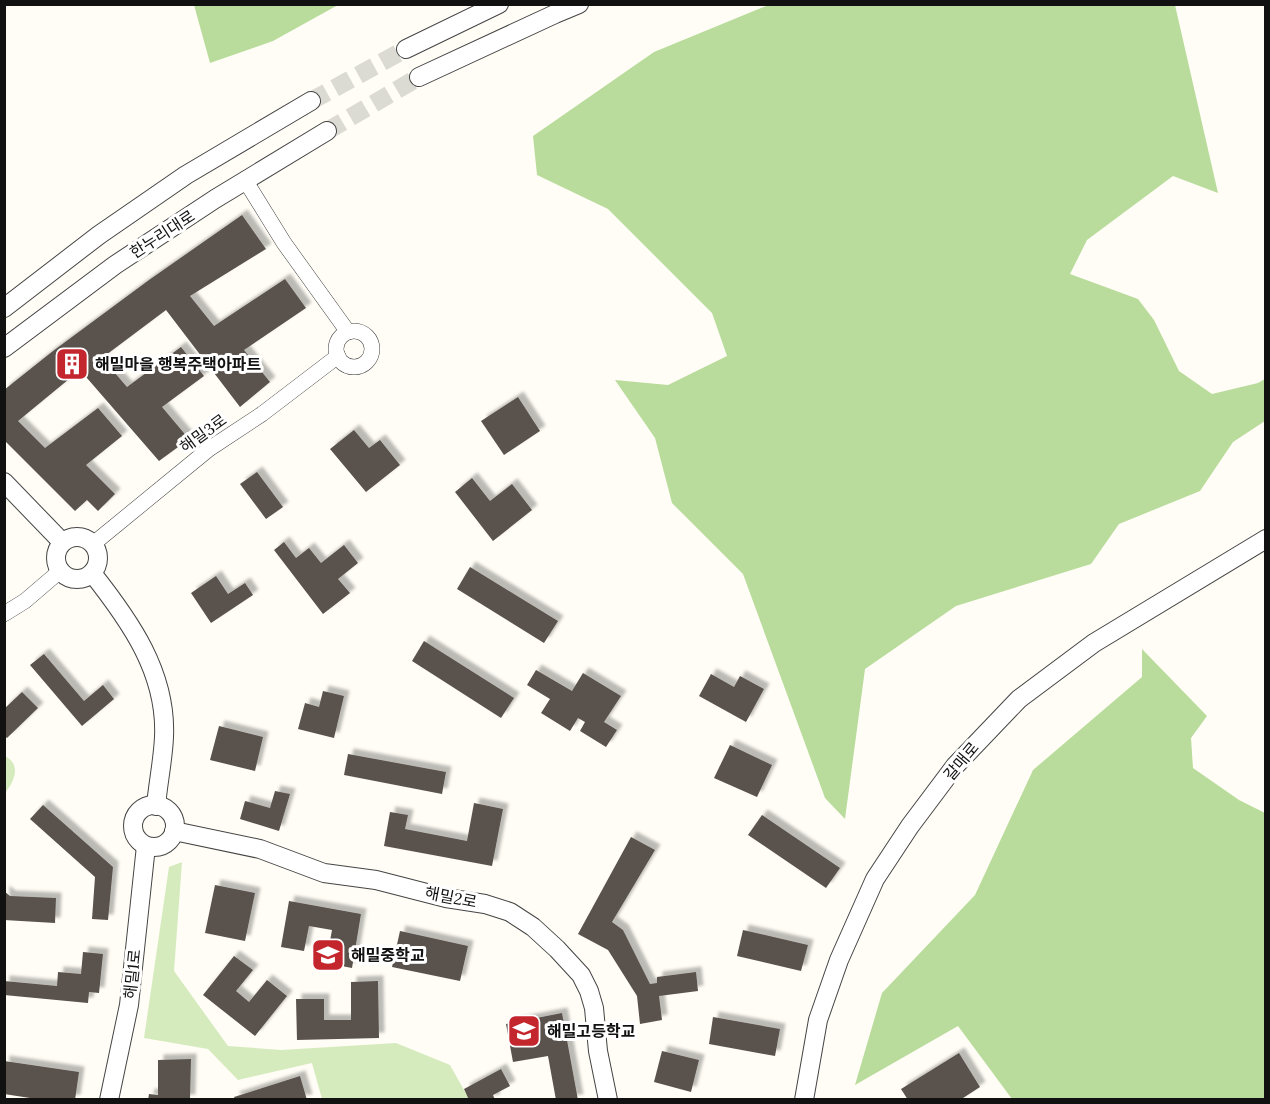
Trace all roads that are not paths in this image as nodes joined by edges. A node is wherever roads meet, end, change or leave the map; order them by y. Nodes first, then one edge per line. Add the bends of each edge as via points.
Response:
1 (499, 4) edge
2 (579, 4) edge
3 (406, 49) tunnel mouth
4 (419, 77) tunnel mouth
5 (311, 101) tunnel mouth
6 (327, 130) tunnel mouth
7 (245, 180) junction
8 (4, 308) edge
9 (348, 332) junction
10 (4, 348) edge
11 (338, 356) junction
12 (4, 482) edge
13 (1266, 539) edge
14 (62, 543) junction
15 (93, 544) junction
16 (60, 571) junction
17 (92, 573) junction
18 (4, 614) edge
19 (156, 806) junction
20 (174, 831) junction
21 (146, 846) junction
22 (109, 1100) edge
23 (608, 1100) edge
24 (804, 1100) edge

1 - 3 street
2 - 4 street
5 - 8 street, 한누리대로 via 186,175
6 - 7 street, 한누리대로
7 - 9 street via 284,243
7 - 10 street, 한누리대로 via 115,265
9 - 11 street via 336,345
9 - 11 street via 359,332 368,339 370,355 357,366 346,365
11 - 15 street, 해밀3로 via 209,449
12 - 14 street
13 - 24 street, 갈매로 via 1094,643 1019,699 955,766 875,879 839,960 818,1020
14 - 15 street via 74,537
14 - 16 street via 55,560
15 - 17 street via 98,562
16 - 17 street via 75,579
16 - 18 street via 26,601
17 - 19 street via 137,636 155,675 164,736
19 - 20 street via 171,814
19 - 21 street via 140,811 134,823 136,836
20 - 21 street via 165,844
20 - 23 street, 해밀2로 via 260,849 324,873 376,880 510,912 541,934 581,975 594,1008
21 - 22 street, 해밀1로 via 129,1005

